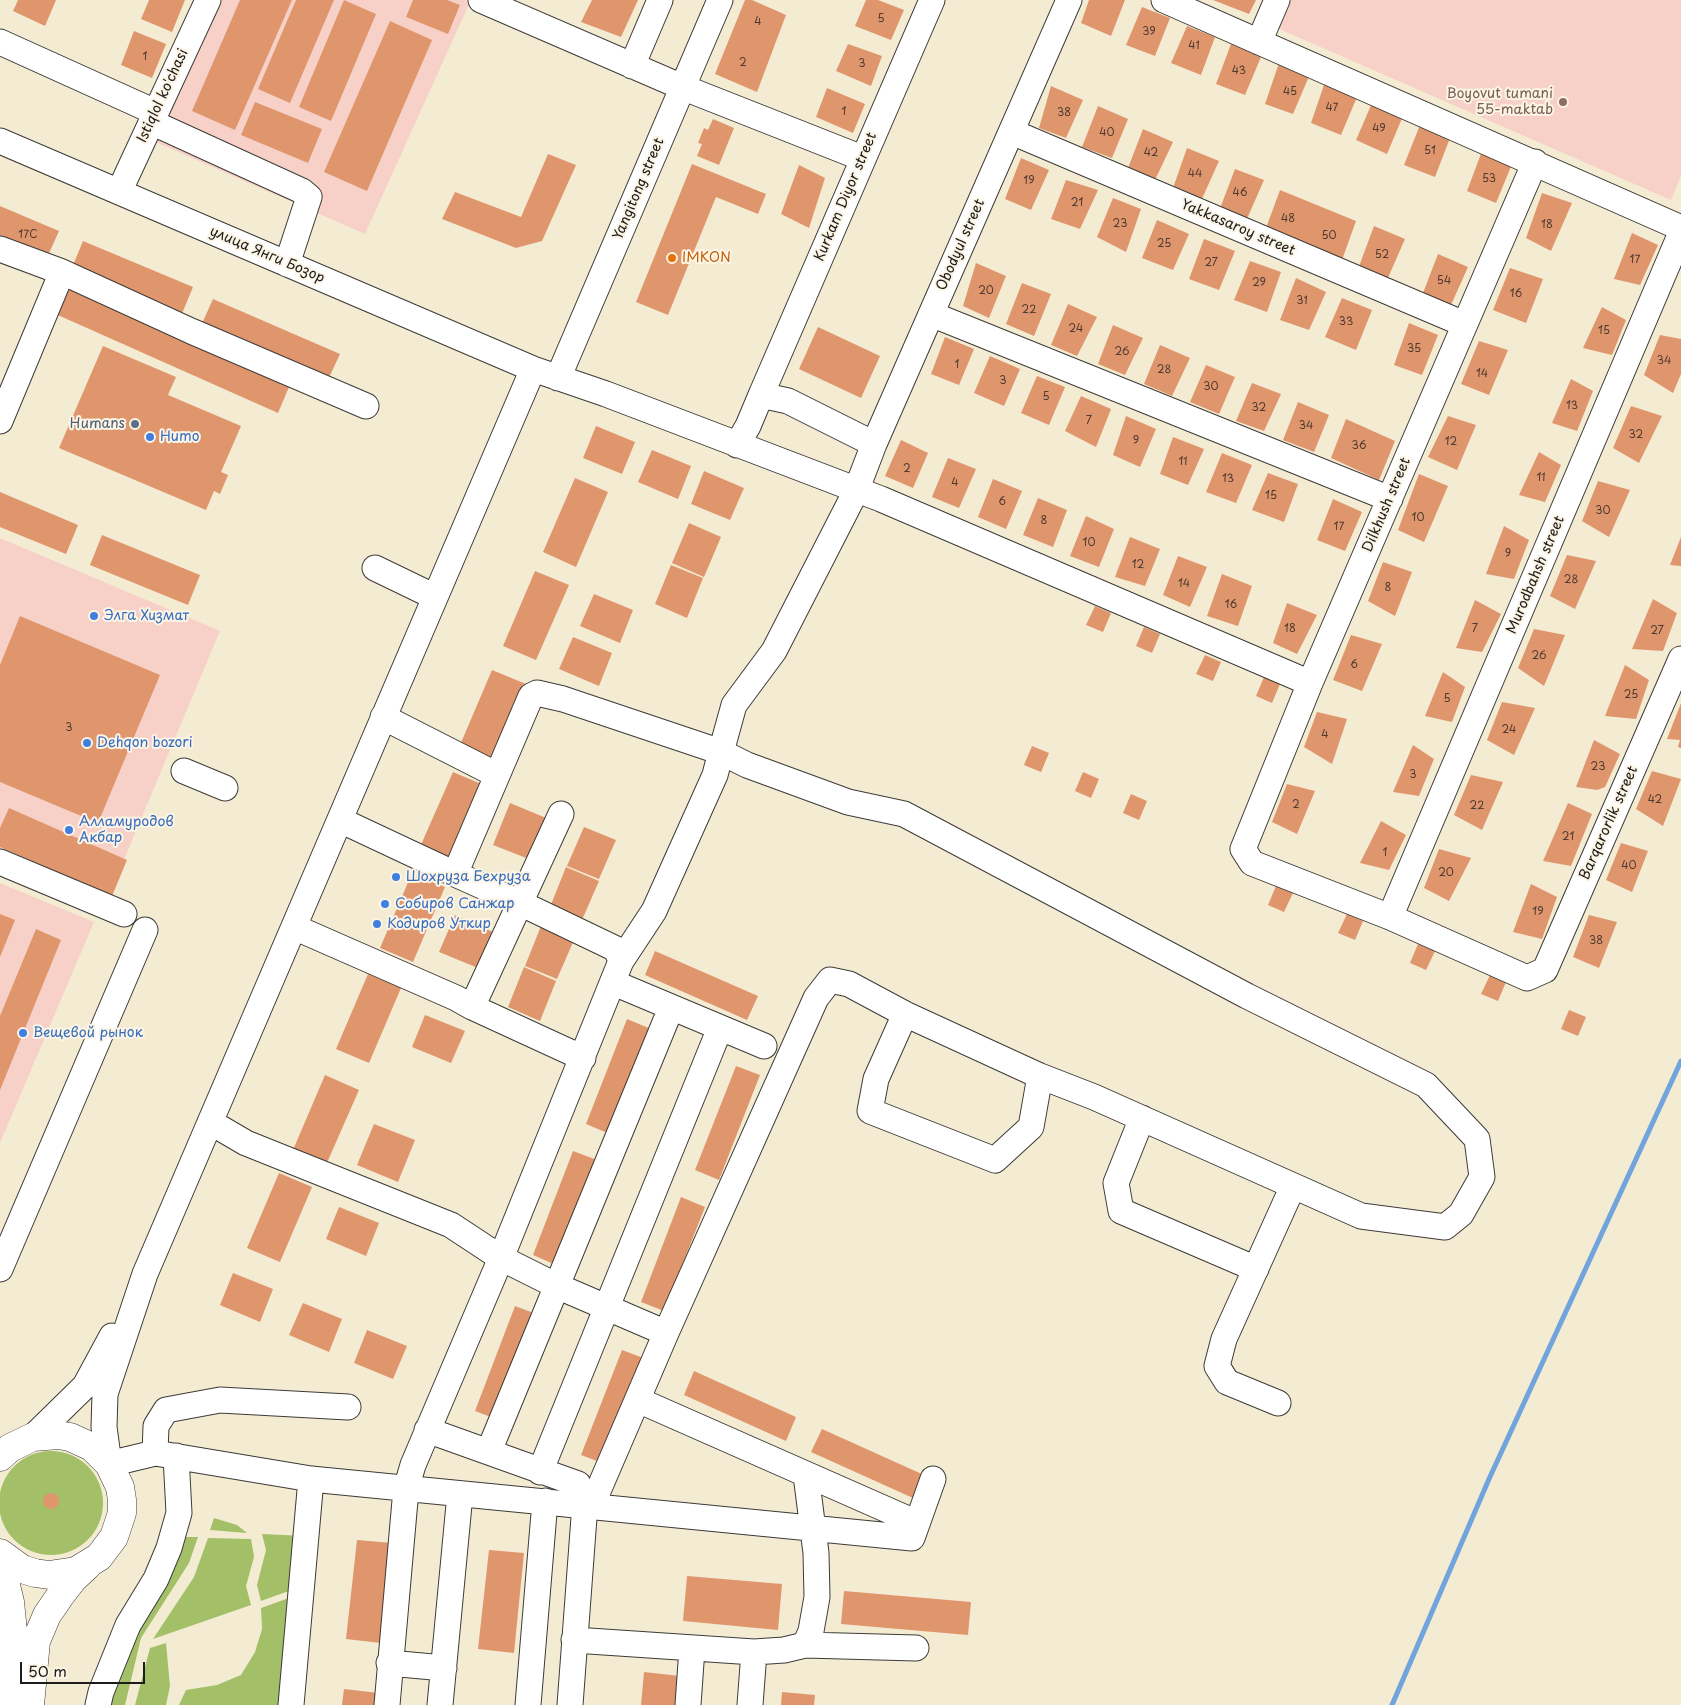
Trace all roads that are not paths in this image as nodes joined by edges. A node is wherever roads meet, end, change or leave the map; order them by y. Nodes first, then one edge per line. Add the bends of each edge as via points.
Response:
1 (208, 0) edge
2 (481, 0) edge
3 (660, 0) edge
4 (720, 0) edge
5 (932, 0) edge
6 (1069, 0) edge
7 (1164, 0) edge
8 (1277, 0) edge
9 (0, 42) edge
10 (1259, 42) junction
11 (632, 66) junction
12 (682, 87) junction
13 (153, 117) junction
14 (1012, 132) junction
15 (0, 141) edge
16 (862, 158) junction
17 (1535, 162) junction
18 (119, 192) junction
19 (1681, 228) edge
20 (1681, 233) edge
21 (0, 249) edge
22 (287, 264) junction
23 (62, 272) junction
24 (931, 314) junction
25 (1464, 324) junction
26 (533, 369) junction
27 (558, 378) junction
28 (761, 395) junction
29 (366, 406) dead end
30 (0, 421) edge
31 (874, 444) junction
32 (738, 445) junction
33 (856, 491) junction
34 (1390, 499) junction
35 (375, 568) dead end
36 (436, 597) junction
37 (1681, 659) edge
38 (1310, 683) junction
39 (383, 717) junction
40 (721, 752) junction
41 (184, 771) dead end
42 (497, 775) junction
43 (225, 788) dead end
44 (561, 814) dead end
45 (340, 820) junction
46 (0, 862) edge
47 (455, 874) junction
48 (520, 903) junction
49 (124, 914) dead end
50 (1390, 917) junction
51 (294, 927) junction
52 (145, 930) dead end
53 (617, 972) junction
54 (472, 1007) junction
55 (672, 1008) junction
56 (905, 1014) junction
57 (720, 1028) junction
58 (764, 1046) dead end
59 (583, 1058) junction
60 (1040, 1076) junction
61 (1142, 1118) junction
62 (210, 1122) junction
63 (1293, 1186) junction
64 (501, 1258) junction
65 (0, 1269) edge
66 (1256, 1269) junction
67 (145, 1274) junction
68 (557, 1286) junction
69 (606, 1307) junction
70 (666, 1333) junction
71 (638, 1400) junction
72 (1278, 1403) dead end
73 (348, 1407) dead end
74 (427, 1430) junction
75 (33, 1437) junction
76 (0, 1438) edge
77 (489, 1451) junction
78 (166, 1454) junction
79 (0, 1457) edge
80 (109, 1464) junction
81 (540, 1472) junction
82 (806, 1475) junction
83 (311, 1479) junction
84 (933, 1479) dead end
85 (406, 1489) junction
86 (460, 1494) junction
87 (585, 1498) junction
88 (545, 1501) junction
89 (917, 1523) junction
90 (812, 1530) junction
91 (0, 1553) edge
92 (0, 1561) edge
93 (89, 1565) junction
94 (574, 1640) junction
95 (805, 1645) junction
96 (692, 1648) junction
97 (916, 1648) dead end
98 (754, 1652) junction
99 (390, 1662) junction
100 (444, 1668) junction
101 (7, 1705) edge
102 (30, 1705) edge
103 (98, 1705) edge
104 (291, 1705) edge
105 (387, 1705) edge
106 (440, 1705) edge
107 (528, 1705) edge
108 (570, 1705) edge
109 (688, 1705) edge
110 (750, 1705) edge

1 - 13 street, Istiqlol ko'chasi
2 - 11 street
3 - 11 street
4 - 12 street, Yangitong street
5 - 16 street, Kurkam Diyor street
6 - 14 street, Obodyul street
7 - 10 street
8 - 10 street
9 - 13 street
10 - 17 street
11 - 12 street
12 - 16 street
12 - 27 street, Yangitong street
13 - 18 street, Istiqlol ko'chasi
13 - 22 street via 309,197
14 - 24 street, Obodyul street
14 - 25 street, Yakkasaroy street
15 - 18 street, улица Янги Бозор
16 - 28 street, Kurkam Diyor street
17 - 19 street
17 - 25 street, Dilkhush street
18 - 22 street, улица Янги Бозор
20 - 50 street, Murodbahsh street
21 - 23 street
22 - 26 street, улица Янги Бозор
23 - 29 street
23 - 30 street
24 - 31 street, Obodyul street
24 - 34 street
25 - 34 street, Dilkhush street
26 - 27 street, улица Янги Бозор
26 - 36 street
27 - 32 street, улица Янги Бозор
28 - 31 street via 788,401
28 - 32 street, Kurkam Diyor street
31 - 33 street, Obodyul street
32 - 33 street, улица Янги Бозор
33 - 38 street, улица Янги Бозор
33 - 40 street, Obodyul street via 774,652 734,706
34 - 38 street, Dilkhush street
35 - 36 street
36 - 39 street
37 - 50 street, Barqarorlik street via 1545,970 1527,978
38 - 50 street, Dilkhush street via 1243,849 1252,864
39 - 42 street
39 - 45 street
40 - 42 street via 537,692 531,696
40 - 53 street, Obodyul street via 715,775 654,911
40 - 63 street via 746,765 848,802 904,814 1247,996 1426,1085 1478,1139 1482,1177 1460,1214 1446,1227 1361,1216
41 - 43 street
42 - 47 street
44 - 48 street
45 - 47 street
45 - 51 street
46 - 49 street
47 - 48 street
48 - 53 street via 616,948
48 - 54 street
51 - 54 street
51 - 62 street
52 - 65 street
53 - 55 street
53 - 59 street, Obodyul street
54 - 59 street
55 - 57 street
55 - 68 street
56 - 60 street
56 - 60 street via 876,1079 870,1111 995,1160 1031,1128
56 - 70 street via 849,984 830,980 816,998
57 - 58 street
57 - 69 street
59 - 64 street, Obodyul street
60 - 61 street
61 - 63 street
61 - 66 street via 1116,1183 1121,1211
62 - 64 street via 246,1143 451,1225
62 - 67 street
63 - 66 street
64 - 68 street
64 - 74 street, Obodyul street
66 - 72 street via 1224,1339 1217,1366 1228,1382
67 - 75 street via 85,1386
67 - 80 street via 105,1394 104,1427
68 - 69 street
68 - 77 street
69 - 70 street
69 - 81 street
70 - 71 street
71 - 82 street
71 - 87 street
73 - 78 street via 220,1400 166,1410 156,1426
74 - 77 street
74 - 85 street, Obodyul street
75 - 76 main road
75 - 79 main road via 10,1448
75 - 80 main road via 58,1435 76,1439 92,1447
77 - 81 street
78 - 80 street
78 - 83 street
78 - 103 street via 179,1513 156,1579 128,1625
80 - 93 main road via 120,1487 122,1513 114,1537
81 - 87 street
82 - 89 street
82 - 90 street
83 - 85 street
83 - 104 street
84 - 89 street
85 - 86 street
85 - 99 street, Obodyul street
86 - 88 street
86 - 100 street
87 - 88 street
87 - 90 street
87 - 94 street
88 - 107 street
89 - 90 street via 912,1538
90 - 95 street via 817,1597
91 - 93 main road via 22,1569 42,1574 63,1574
92 - 101 main road via 13,1632
93 - 102 main road via 73,1579 47,1615 36,1641
94 - 96 street
94 - 108 street
95 - 97 street
95 - 98 street
96 - 98 street
96 - 109 street
98 - 110 street
99 - 100 street
99 - 105 street, Obodyul street
100 - 106 street

